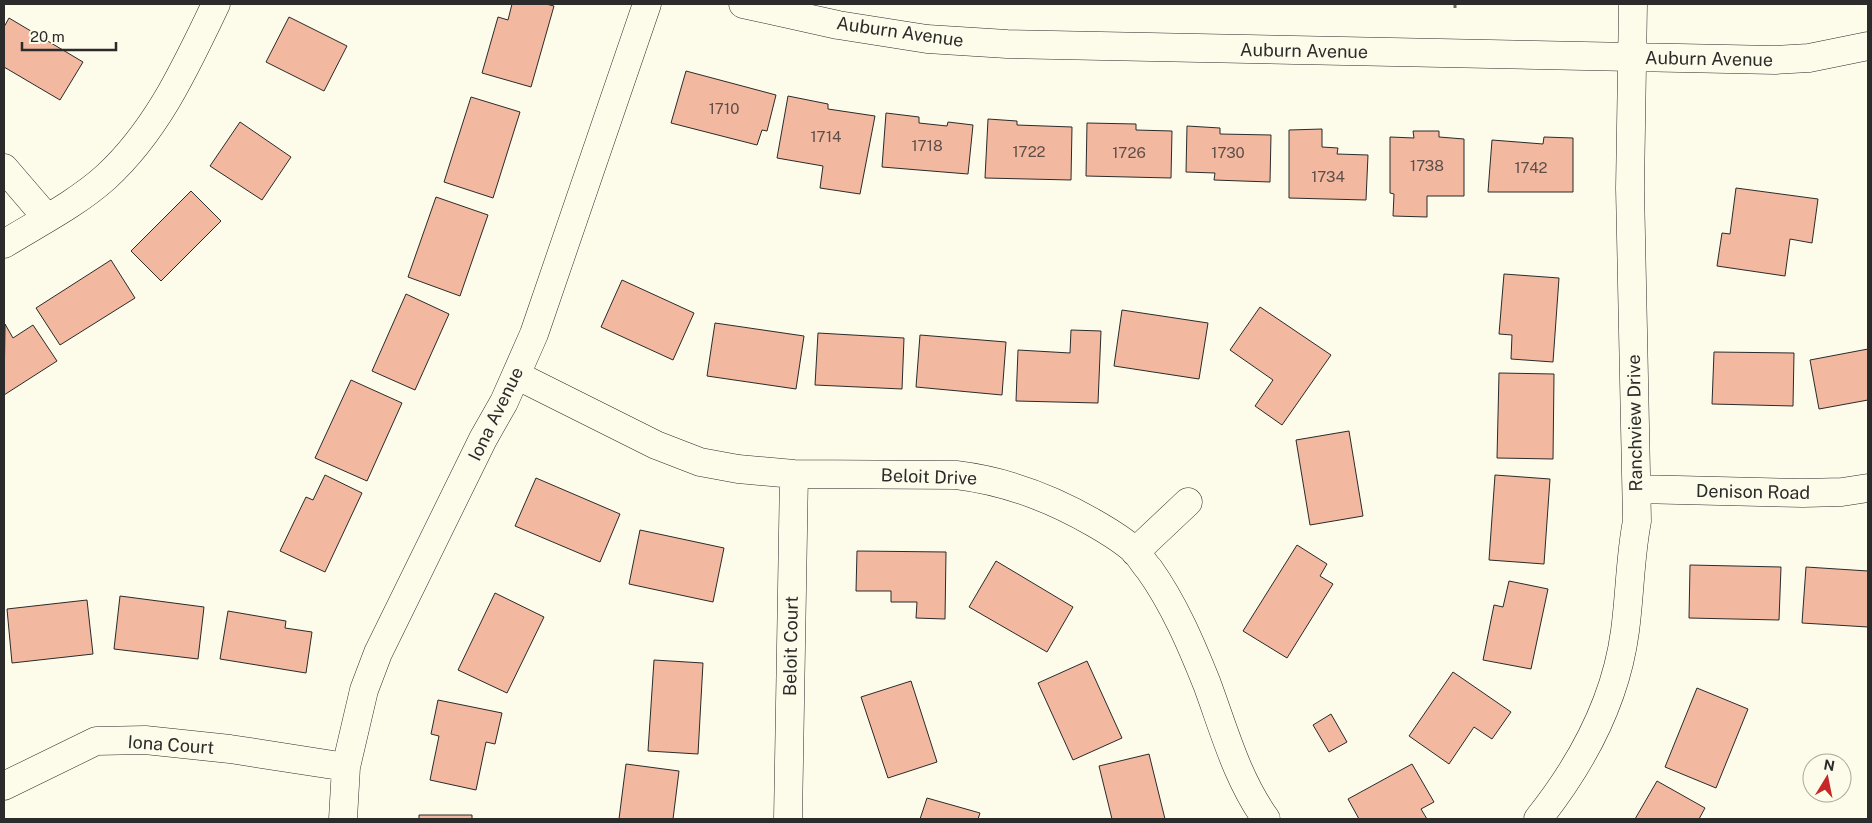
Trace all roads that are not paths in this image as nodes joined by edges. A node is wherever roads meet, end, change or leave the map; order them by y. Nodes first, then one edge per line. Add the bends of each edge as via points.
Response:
1 (216, 4) edge
2 (647, 4) edge
3 (743, 4) edge
4 (1633, 4) edge
5 (1868, 46) edge
6 (1632, 58) junction
7 (4, 168) edge
8 (48, 218) junction
9 (4, 244) edge
10 (516, 375) junction
11 (794, 474) junction
12 (1868, 488) edge
13 (1637, 489) junction
14 (1188, 502) dead end
15 (1135, 552) junction
16 (346, 767) junction
17 (4, 786) edge
18 (343, 819) edge
19 (788, 819) edge
20 (1266, 819) edge
21 (1538, 819) edge

1 - 8 street via 161,112 146,134 89,191
2 - 10 street, Iona Avenue via 534,334
3 - 6 street, Auburn Avenue via 838,25 927,39 1007,44
4 - 6 street, Ranchview Drive
5 - 6 street, Auburn Avenue via 1808,58 1775,60
6 - 13 street, Ranchview Drive via 1630,188
7 - 8 street
8 - 9 street
10 - 11 street, Beloit Drive via 656,446 700,462
10 - 16 street, Iona Avenue via 378,653 364,690
11 - 15 street, Beloit Drive via 956,475 1003,483 1032,492 1077,514 1106,530
11 - 19 street, Beloit Court
12 - 13 street, Denison Road via 1803,493
13 - 21 street, Ranchview Drive via 1637,521 1625,632 1617,669 1586,748
14 - 15 street
15 - 20 street, Beloit Drive via 1174,609 1242,780
16 - 17 street, Iona Court via 145,740 96,741
16 - 18 street, Iona Avenue

